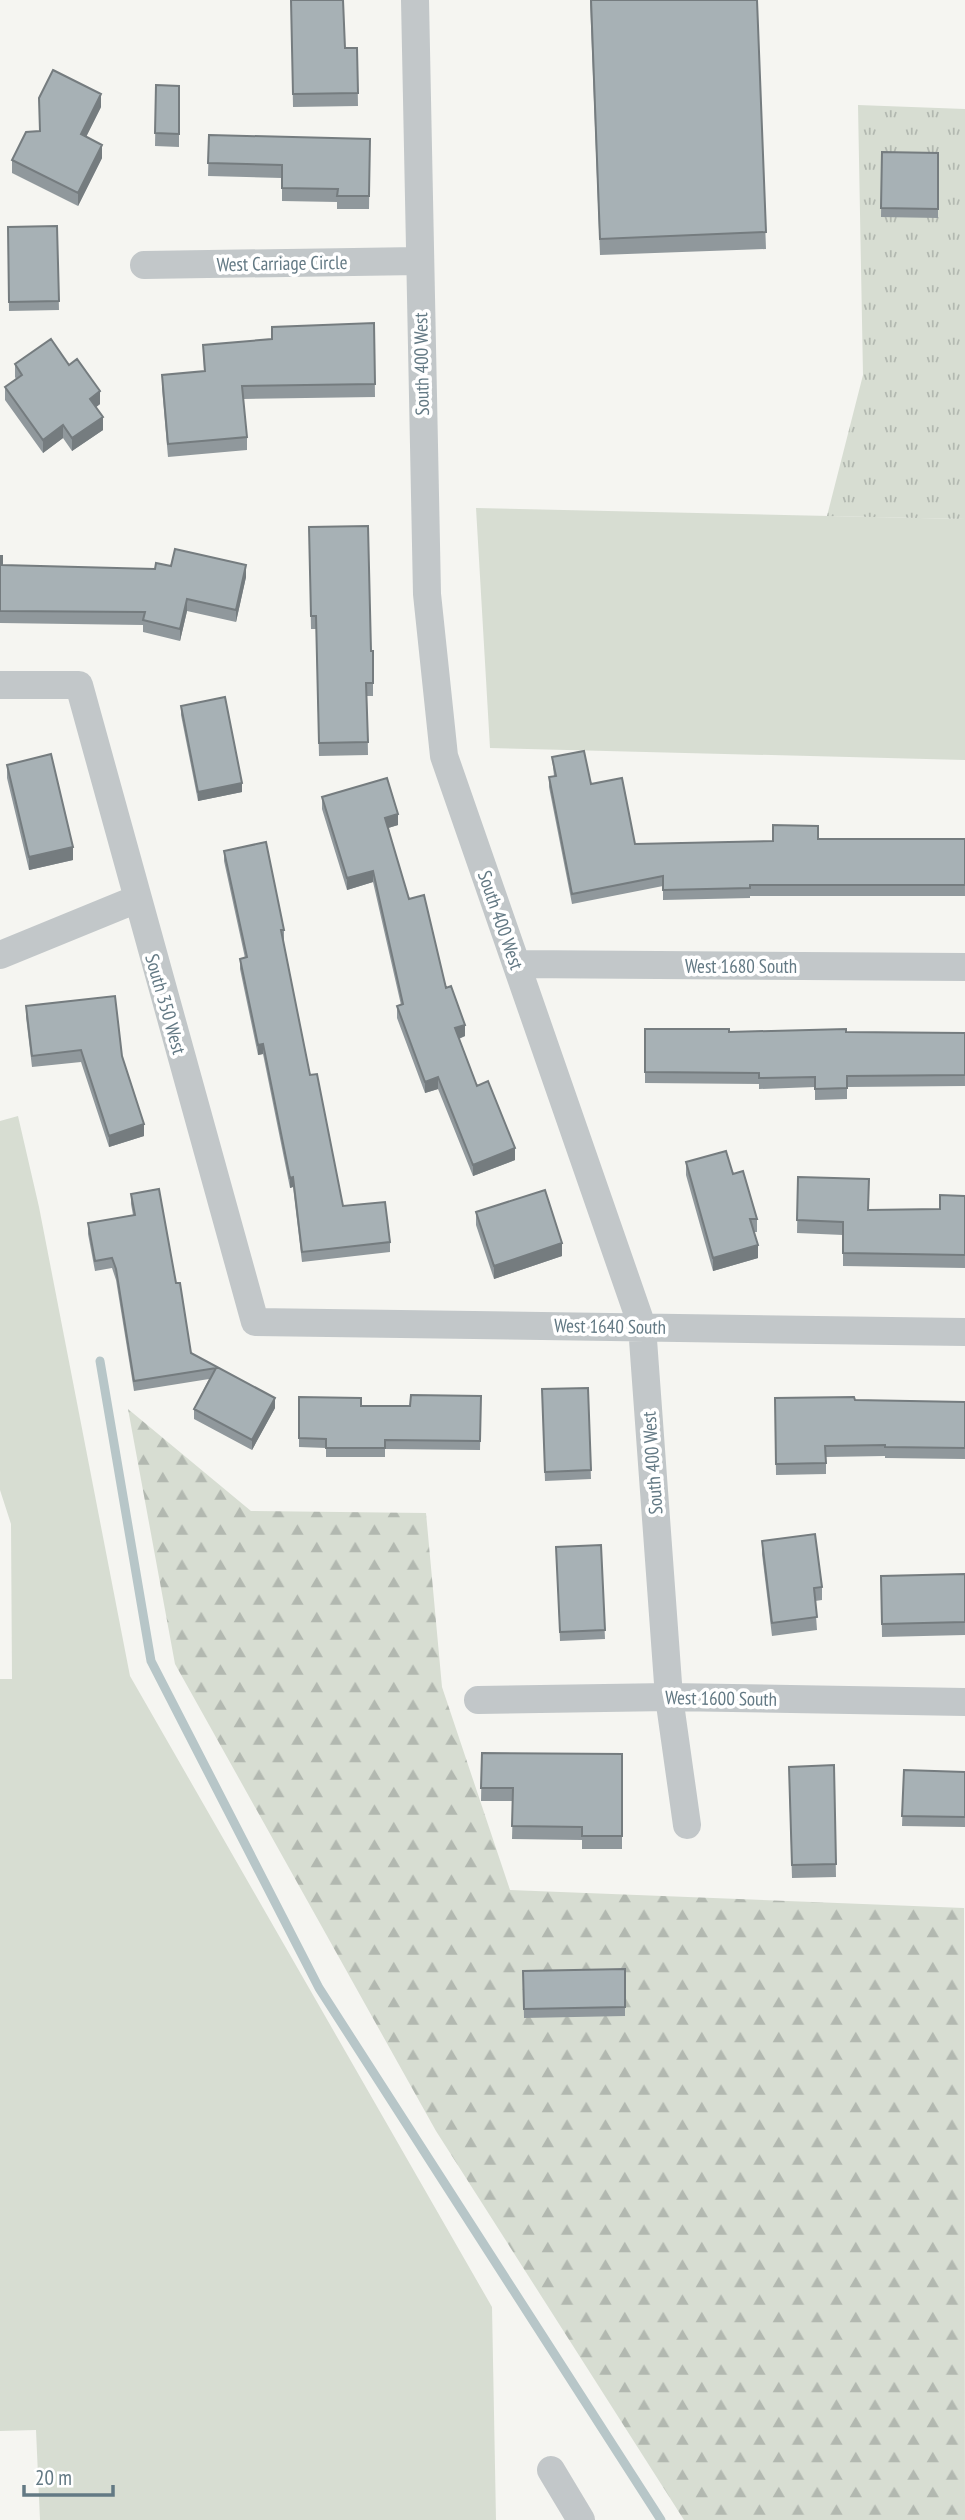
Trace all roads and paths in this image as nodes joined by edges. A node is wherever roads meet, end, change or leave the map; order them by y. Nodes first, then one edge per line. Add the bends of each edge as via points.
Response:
1 (415, 0) edge
2 (419, 261) junction
3 (144, 265) dead end
4 (0, 685) edge
5 (137, 899) junction
6 (0, 955) edge
7 (517, 964) junction
8 (965, 967) edge
9 (255, 1322) joint
10 (642, 1326) junction
11 (965, 1332) edge
12 (670, 1697) junction
13 (478, 1700) dead end
14 (965, 1702) edge
15 (688, 1825) dead end
16 (551, 2470) dead end
17 (581, 2520) edge

1 - 2 street, South 400 West
2 - 3 street, West Carriage Circle
2 - 7 street, South 400 West via 427,594 444,756
4 - 5 street, South 350 West via 79,685
5 - 6 street
5 - 9 street, South 350 West
7 - 8 street, West 1680 South
7 - 10 street, South 400 West
9 - 10 street, West 1640 South
10 - 11 street, West 1640 South
10 - 12 street, South 400 West
12 - 13 street, West 1600 South
12 - 14 street, West 1600 South
12 - 15 street, South 400 West
16 - 17 street

